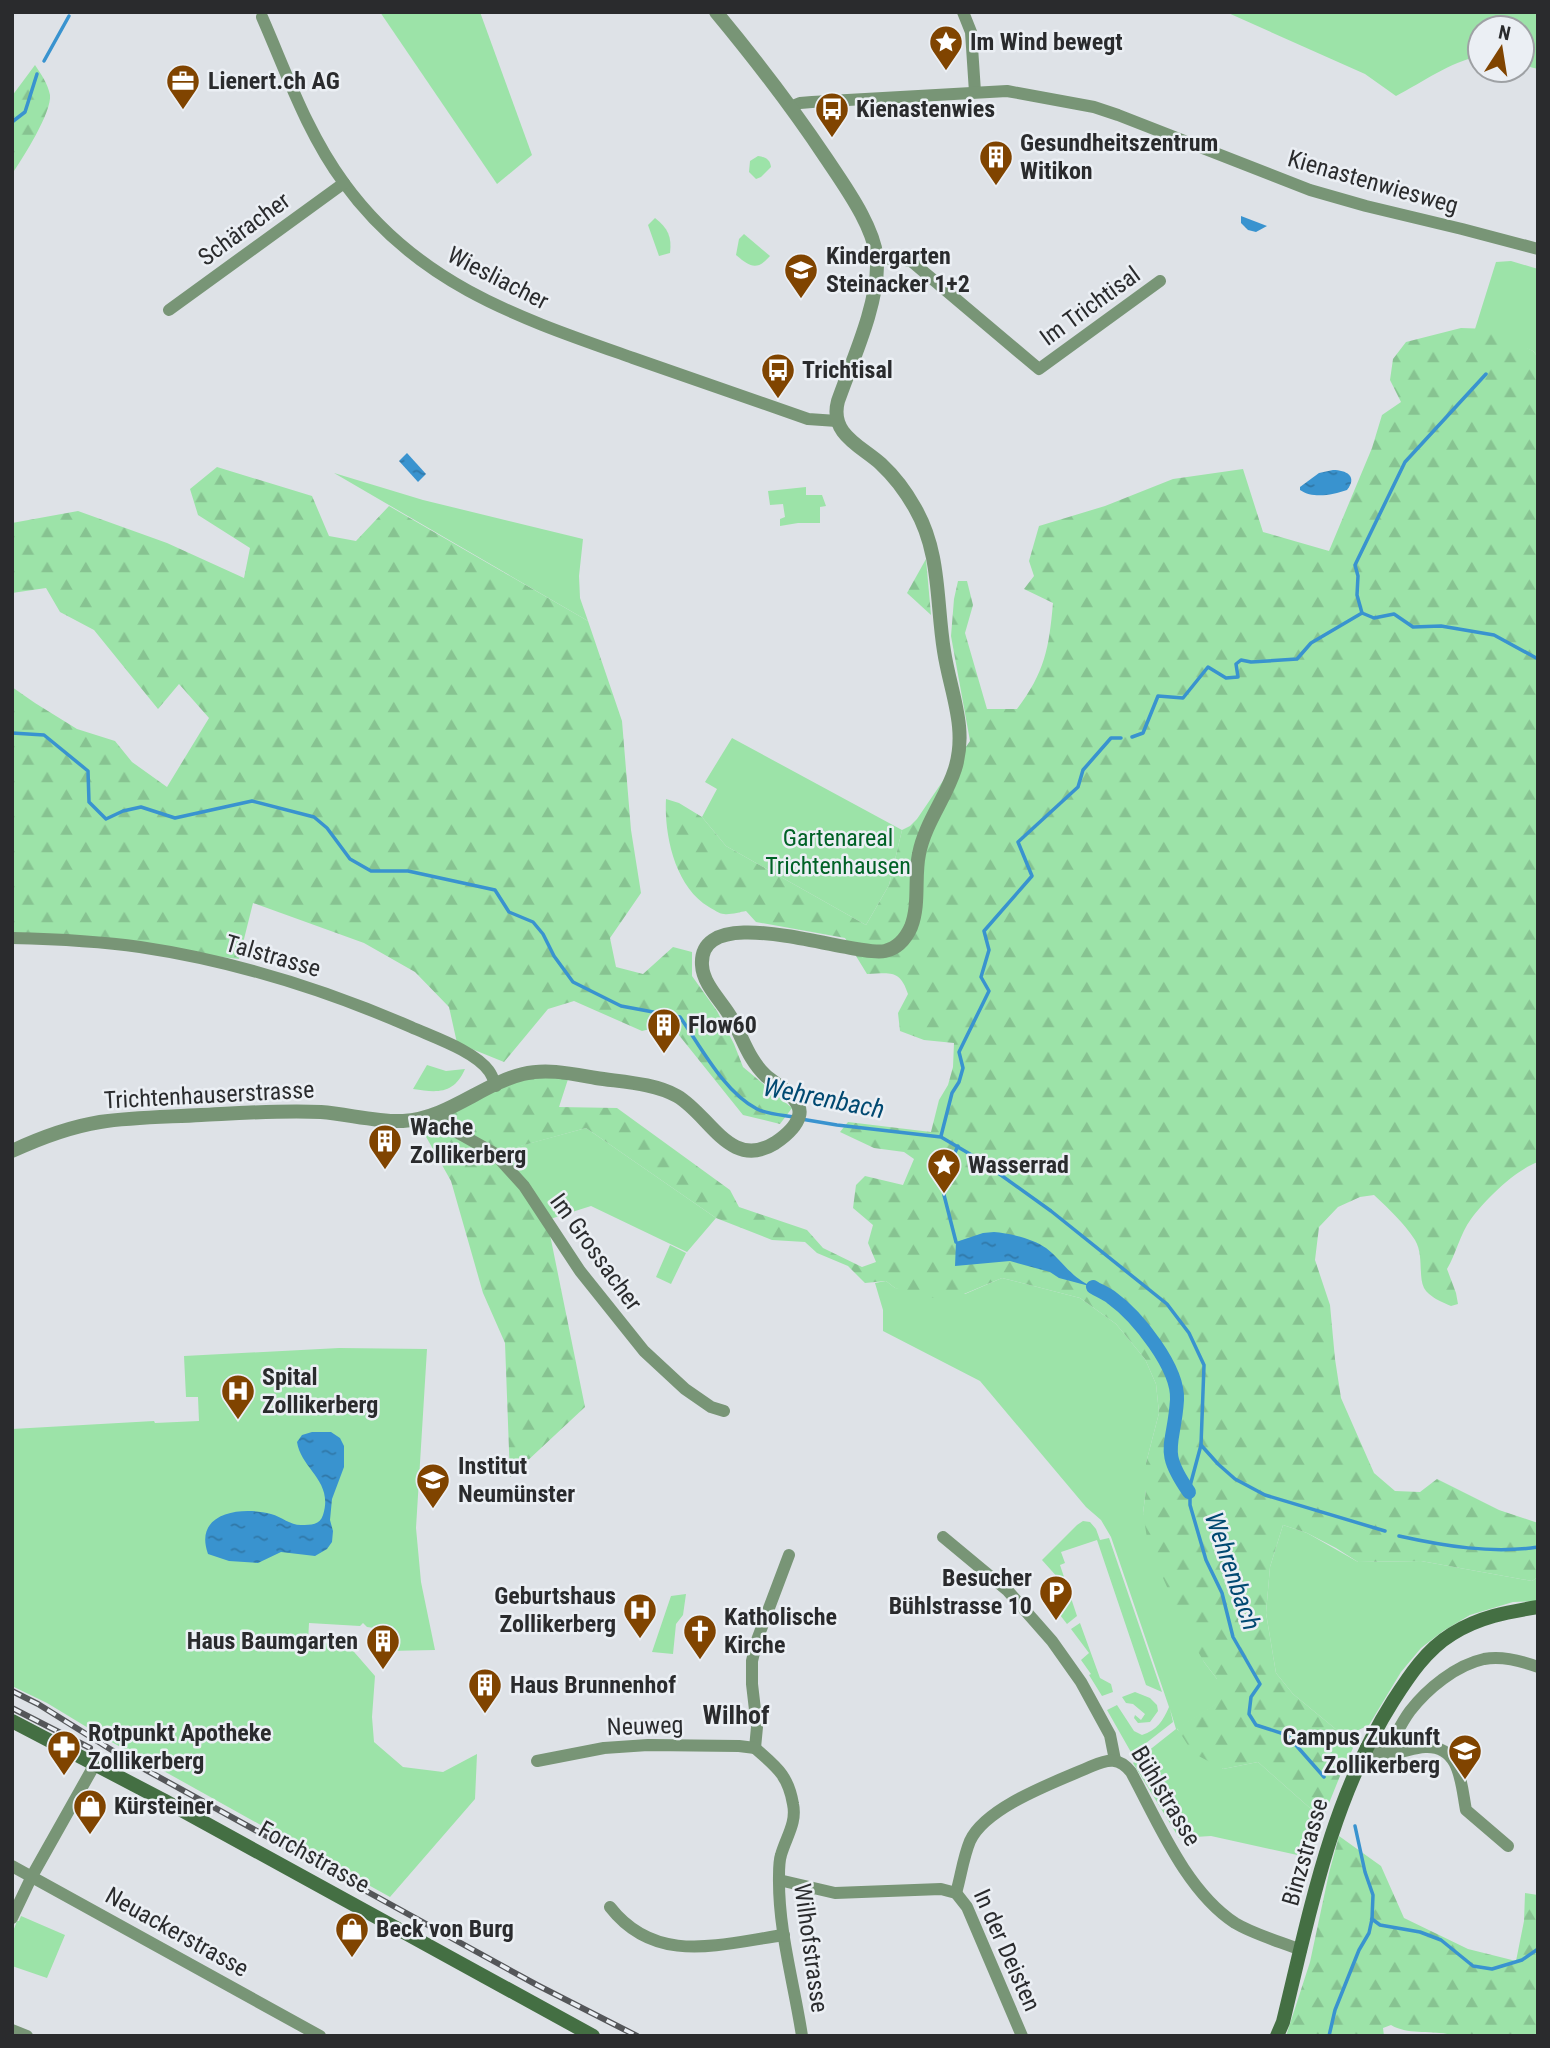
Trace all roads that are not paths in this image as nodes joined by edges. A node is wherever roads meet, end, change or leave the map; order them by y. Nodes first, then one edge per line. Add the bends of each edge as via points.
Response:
1 (716, 12) edge
2 (963, 12) edge
3 (262, 18) dead end
4 (975, 92) junction
5 (790, 107) junction
6 (344, 183) junction
7 (1538, 249) edge
8 (878, 260) junction
9 (1160, 281) dead end
10 (169, 310) dead end
11 (837, 421) junction
12 (12, 938) edge
13 (496, 1086) junction
14 (439, 1112) junction
15 (12, 1151) edge
16 (724, 1411) dead end
17 (943, 1537) dead end
18 (789, 1555) dead end
19 (1538, 1607) edge
20 (1538, 1667) edge
21 (12, 1721) edge
22 (755, 1748) junction
23 (1370, 1750) junction
24 (1115, 1760) junction
25 (537, 1761) dead end
26 (95, 1764) junction
27 (1508, 1846) dead end
28 (12, 1866) edge
29 (32, 1875) junction
30 (779, 1880) junction
31 (956, 1893) junction
32 (610, 1906) dead end
33 (12, 1918) edge
34 (784, 1935) junction
35 (1301, 1950) junction
36 (12, 2030) edge
37 (27, 2036) edge
38 (320, 2036) edge
39 (593, 2036) edge
40 (802, 2036) edge
41 (1022, 2036) edge
42 (1277, 2036) edge

1 - 5 street
2 - 4 street via 971,32
3 - 6 street, Wiesliacher via 303,114
4 - 5 street, Kienastenwiesweg
4 - 7 street, Kienastenwiesweg via 1007,91 1094,107 1331,197
5 - 8 street via 859,209
6 - 10 street, Schäracher
6 - 11 street, Wiesliacher via 415,257 488,302 808,419
8 - 9 street, Im Trichtisal via 911,261 1039,369
8 - 11 street via 876,292 838,401
11 - 13 street, Trichtenhauserstrasse via 850,440 899,484 926,530 937,572 944,652 959,718 956,768 919,851 909,931 893,949 882,952 770,933 731,934 714,941 703,956 704,976 735,1023 748,1053 800,1107 796,1121 767,1147 743,1150 724,1140 681,1098 665,1090 558,1072 525,1073
12 - 13 street, Talstrasse via 174,953 319,990 476,1058
13 - 14 street, Trichtenhauserstrasse
14 - 15 street, Trichtenhauserstrasse via 403,1121 285,1111 127,1119 70,1129
14 - 16 street, Im Grossacher via 453,1130 494,1153 524,1186 580,1271 644,1351 685,1389
17 - 24 street, Bühlstrasse via 1007,1591 1052,1641 1106,1727
18 - 22 street via 752,1661 758,1727
19 - 23 main road, Binzstrasse via 1488,1617 1435,1647 1406,1681
20 - 23 street via 1503,1658 1464,1666 1429,1690 1409,1712 1388,1749
21 - 26 main road, Forchstrasse
22 - 25 street, Neuweg via 604,1748
22 - 30 street, Wilhofstrasse via 778,1767 794,1805 791,1832 780,1857
23 - 27 street via 1395,1754 1426,1747 1446,1752 1460,1773 1466,1810
23 - 35 main road, Binzstrasse via 1334,1824
24 - 31 street, In der Deisten via 1104,1760 991,1816 971,1840
24 - 35 street, Bühlstrasse via 1131,1772 1181,1862 1217,1909 1237,1924
26 - 29 street
26 - 39 main road, Forchstrasse
28 - 29 street, Neuackerstrasse
29 - 33 street
29 - 38 street, Neuackerstrasse
30 - 31 street via 835,1892 941,1889
30 - 34 street, Wilhofstrasse
31 - 41 street, In der Deisten via 967,1907
32 - 34 street via 630,1928 675,1946
34 - 40 street, Wilhofstrasse
35 - 42 main road, Binzstrasse
36 - 37 street

